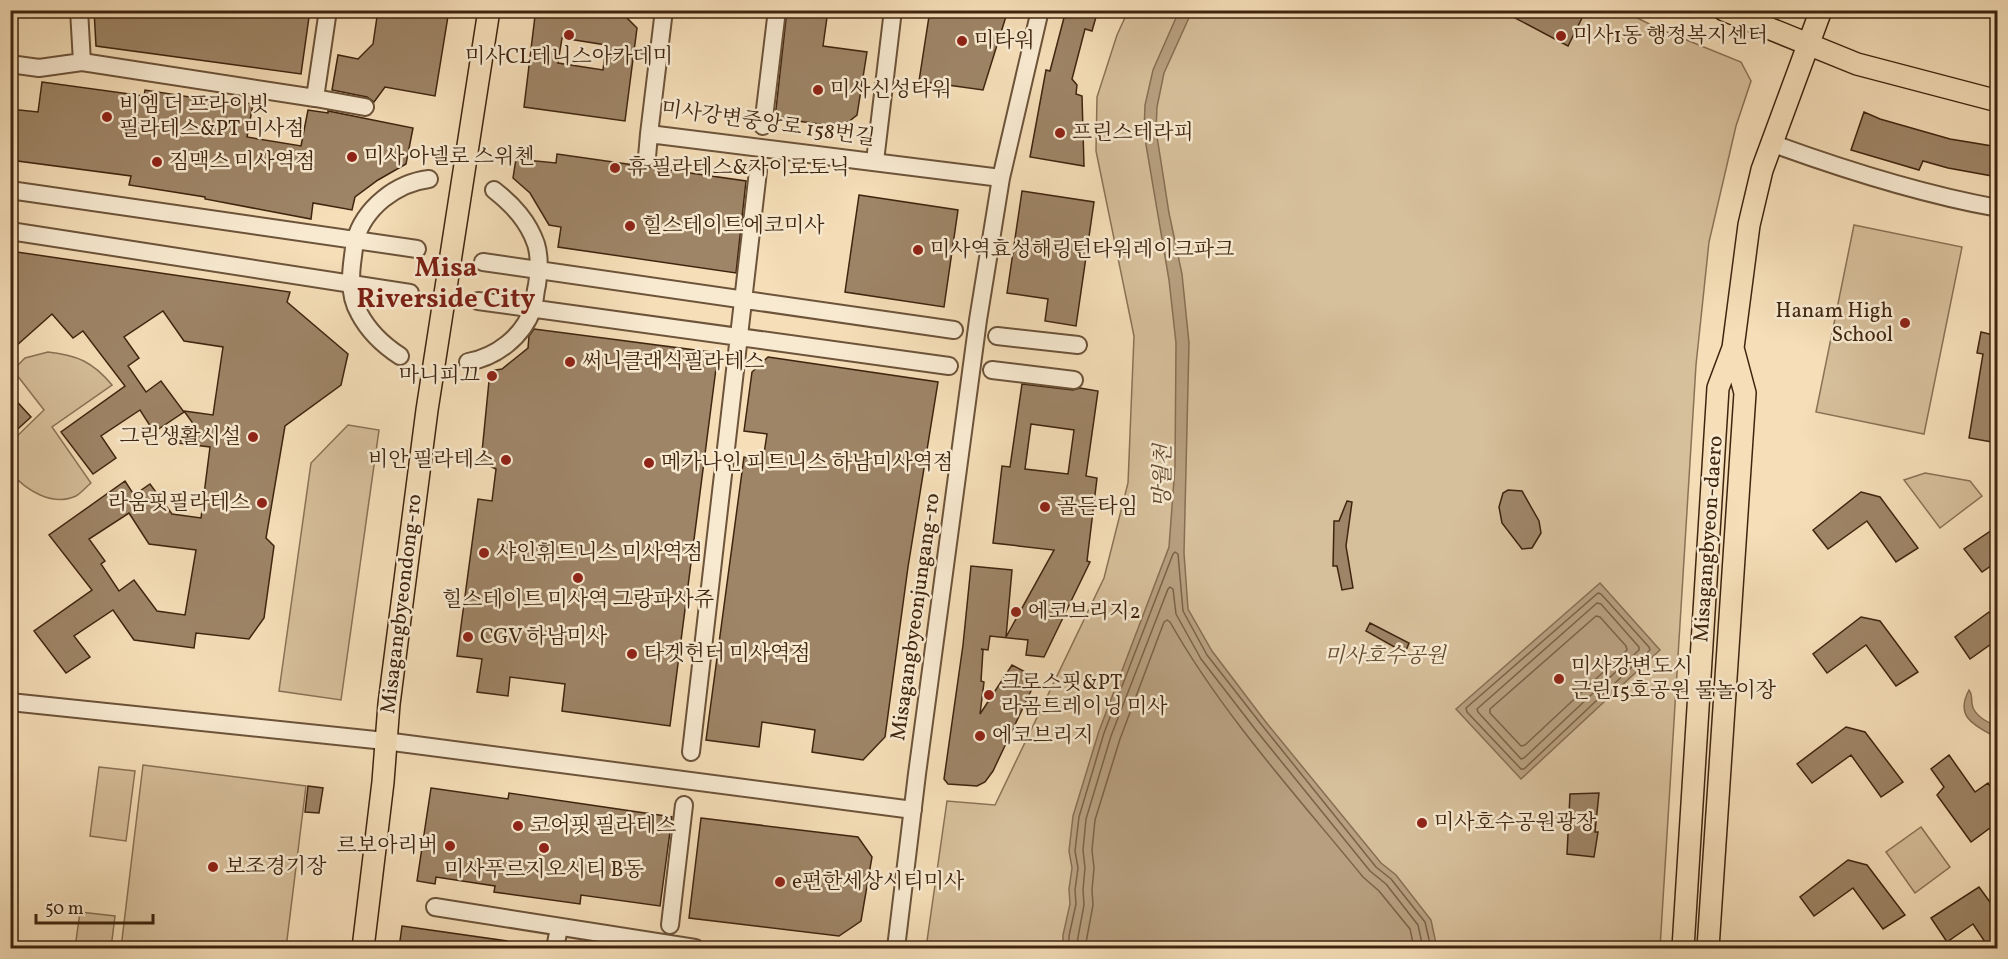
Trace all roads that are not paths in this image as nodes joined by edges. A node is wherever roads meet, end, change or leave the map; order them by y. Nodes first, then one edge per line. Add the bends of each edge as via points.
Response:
1 (79, 10) edge
2 (328, 10) edge
3 (489, 10) edge
4 (664, 10) edge
5 (777, 10) edge
6 (892, 10) edge
7 (1040, 10) edge
8 (1724, 10) edge
9 (1821, 10) edge
10 (1809, 45) junction
11 (82, 62) junction
12 (10, 64) edge
13 (315, 98) junction
14 (1998, 101) edge
15 (365, 107) dead end
16 (763, 126) dead end
17 (649, 134) junction
18 (1771, 143) junction
19 (647, 157) dead end
20 (875, 161) junction
21 (758, 171) dead end
22 (1001, 178) junction
23 (429, 179) dead end
24 (10, 189) edge
25 (494, 190) dead end
26 (1998, 208) edge
27 (10, 231) edge
28 (356, 240) junction
29 (417, 249) dead end
30 (483, 262) dead end
31 (539, 271) junction
32 (350, 283) junction
33 (410, 292) dead end
34 (744, 300) junction
35 (478, 301) dead end
36 (532, 309) junction
37 (954, 330) dead end
38 (740, 336) junction
39 (997, 336) dead end
40 (1078, 345) dead end
41 (1733, 348) junction
42 (400, 356) dead end
43 (468, 362) dead end
44 (949, 366) dead end
45 (992, 370) dead end
46 (1074, 380) dead end
47 (10, 702) edge
48 (385, 741) junction
49 (691, 752) dead end
50 (684, 805) dead end
51 (913, 810) junction
52 (435, 908) dead end
53 (670, 925) dead end
54 (559, 928) junction
55 (363, 948) edge
56 (555, 948) edge
57 (695, 948) edge
58 (896, 948) edge
59 (1683, 948) edge
60 (1708, 948) edge

1 - 11 street
2 - 13 street
3 - 48 main road, Misagangbyeondong-ro via 427,410
4 - 17 street, 미사강변중앙로 158번길
5 - 16 street
6 - 20 street
7 - 22 street, Misagangbyeonjungang-ro
8 - 10 main road
9 - 10 main road, Misagangbyeon-daero
10 - 14 main road via 1857,64
10 - 18 main road, Misagangbyeon-daero
11 - 12 street via 39,68
11 - 13 street
13 - 15 street
17 - 19 street
17 - 20 street, 미사강변중앙로 158번길
18 - 26 street via 1863,175
18 - 41 main road, Misagangbyeon-daero via 1749,225
20 - 22 street, 미사강변중앙로 158번길
21 - 34 street
22 - 51 street, Misagangbyeonjungang-ro
23 - 28 street via 414,181 388,194 367,215
24 - 28 street
25 - 31 street via 522,215 536,245
27 - 32 street
28 - 29 street
28 - 32 street
30 - 31 street
31 - 34 street
31 - 36 street
32 - 33 street
32 - 42 street via 357,312 372,333
34 - 37 street
34 - 38 street
35 - 36 street
36 - 38 street
36 - 43 street via 505,347 485,359
38 - 44 street
38 - 49 street
39 - 40 street
41 - 59 main road, Misagangbyeon-daero via 1718,388
41 - 60 main road, Misagangbyeon-daero via 1745,393
45 - 46 street
47 - 48 street
48 - 51 street
48 - 55 main road, Misagangbyeondong-ro
50 - 53 street
51 - 58 street, Misagangbyeonjungang-ro
52 - 54 street
54 - 56 street
54 - 57 street

